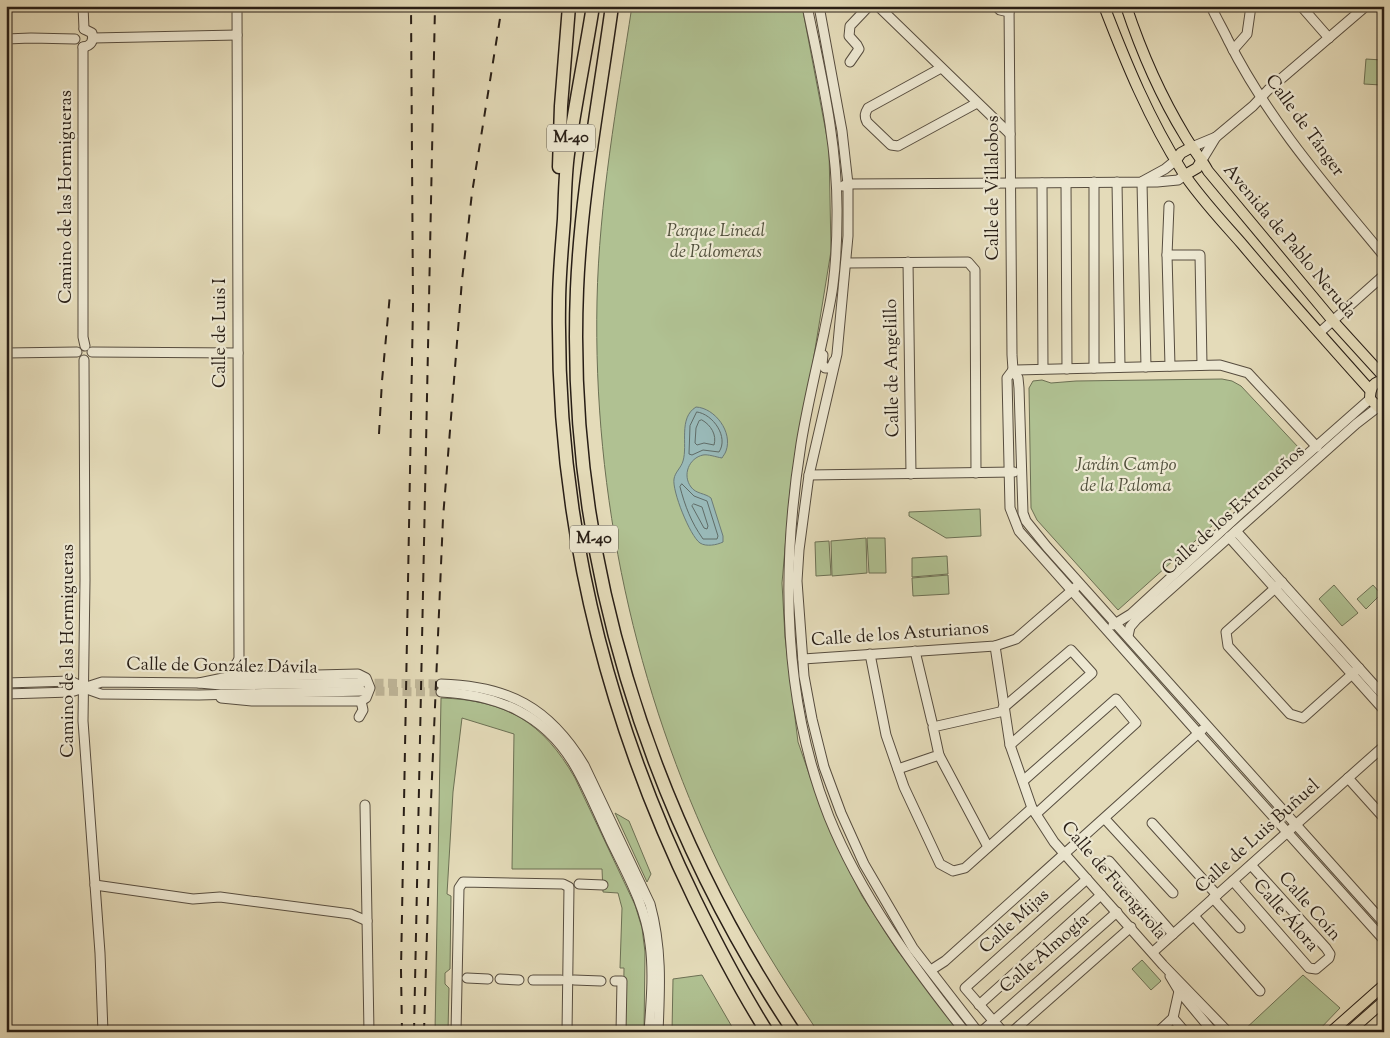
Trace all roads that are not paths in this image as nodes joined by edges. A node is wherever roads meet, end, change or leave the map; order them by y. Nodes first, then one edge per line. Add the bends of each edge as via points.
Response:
1 (83, 6) edge
2 (236, 6) edge
3 (569, 6) edge
4 (593, 6) edge
5 (612, 6) edge
6 (807, 6) edge
7 (819, 6) edge
8 (869, 6) edge
9 (878, 6) edge
10 (996, 6) edge
11 (1104, 6) edge
12 (1126, 6) edge
13 (1211, 6) edge
14 (1251, 6) edge
15 (1301, 6) edge
16 (1366, 6) edge
17 (1009, 9) edge
18 (84, 29) junction
19 (236, 35) junction
20 (75, 38) junction
21 (93, 38) junction
22 (1329, 38) junction
23 (6, 39) edge
24 (83, 47) junction
25 (1233, 50) junction
26 (850, 62) dead end
27 (941, 68) junction
28 (1260, 98) junction
29 (977, 104) junction
30 (1010, 134) junction
31 (1216, 137) junction
32 (1192, 147) junction
33 (1176, 160) junction
34 (1202, 160) junction
35 (1185, 175) junction
36 (1094, 182) junction
37 (1117, 182) junction
38 (1142, 182) junction
39 (1010, 183) junction
40 (1042, 183) junction
41 (1066, 183) junction
42 (848, 184) junction
43 (837, 194) junction
44 (1168, 206) dead end
45 (562, 244) junction
46 (1167, 255) junction
47 (1384, 256) edge
48 (908, 262) junction
49 (846, 263) junction
50 (1384, 275) edge
51 (1334, 321) junction
52 (825, 325) junction
53 (1319, 333) junction
54 (85, 346) junction
55 (6, 352) edge
56 (77, 352) junction
57 (92, 352) junction
58 (238, 353) junction
59 (837, 354) junction
60 (84, 360) junction
61 (1202, 365) junction
62 (1170, 366) junction
63 (1120, 367) junction
64 (1146, 367) junction
65 (1094, 368) junction
66 (1043, 369) junction
67 (1067, 369) junction
68 (1013, 370) junction
69 (1384, 377) edge
70 (1384, 381) edge
71 (811, 393) junction
72 (1370, 394) junction
73 (1381, 408) edge
74 (821, 424) junction
75 (1317, 447) junction
76 (1010, 472) junction
77 (1020, 472) junction
78 (976, 473) junction
79 (809, 474) junction
80 (911, 474) junction
81 (1233, 534) junction
82 (788, 582) junction
83 (1080, 583) junction
84 (1279, 586) junction
85 (1072, 591) junction
86 (1116, 623) junction
87 (1106, 630) junction
88 (1128, 636) junction
89 (1117, 642) junction
90 (994, 646) junction
91 (915, 651) junction
92 (870, 654) junction
93 (802, 658) junction
94 (239, 659) junction
95 (1355, 671) junction
96 (252, 676) junction
97 (228, 677) junction
98 (6, 683) edge
99 (199, 683) junction
100 (84, 688) junction
101 (361, 692) junction
102 (6, 694) edge
103 (1384, 696) edge
104 (1004, 709) junction
105 (1384, 710) edge
106 (359, 717) dead end
107 (932, 722) dead end
108 (1207, 725) junction
109 (1199, 734) junction
110 (1010, 745) junction
111 (1384, 746) edge
112 (939, 755) junction
113 (898, 769) junction
114 (1348, 778) junction
115 (1023, 781) junction
116 (365, 805) dead end
117 (1034, 811) junction
118 (1384, 818) edge
119 (1105, 819) junction
120 (1152, 823) dead end
121 (1296, 825) junction
122 (1288, 832) junction
123 (988, 847) junction
124 (1065, 854) junction
125 (1109, 861) dead end
126 (1251, 865) junction
127 (1087, 879) junction
128 (1233, 881) junction
129 (579, 884) dead end
130 (603, 885) dead end
131 (95, 886) junction
132 (1173, 893) dead end
133 (1101, 895) junction
134 (1215, 897) junction
135 (1117, 912) junction
136 (1194, 916) junction
137 (367, 921) junction
138 (1384, 923) edge
139 (1130, 927) junction
140 (1240, 928) dead end
141 (1173, 934) junction
142 (1384, 940) edge
143 (900, 945) junction
144 (1153, 952) junction
145 (1163, 964) junction
146 (1316, 969) joint
147 (931, 970) junction
148 (467, 978) dead end
149 (488, 979) dead end
150 (500, 979) dead end
151 (519, 980) dead end
152 (533, 980) dead end
153 (561, 980) dead end
154 (574, 980) dead end
155 (600, 981) dead end
156 (615, 981) dead end
157 (1384, 985) edge
158 (1179, 991) junction
159 (1260, 991) dead end
160 (1384, 1000) edge
161 (979, 1005) junction
162 (1173, 1018) junction
163 (994, 1021) junction
164 (102, 1032) edge
165 (369, 1032) edge
166 (456, 1032) edge
167 (567, 1032) edge
168 (621, 1032) edge
169 (649, 1032) edge
170 (658, 1032) edge
171 (767, 1032) edge
172 (794, 1032) edge
173 (965, 1032) edge
174 (980, 1032) edge
175 (1003, 1032) edge
176 (1012, 1032) edge
177 (1158, 1032) edge
178 (1185, 1032) edge
179 (1214, 1032) edge
180 (1228, 1032) edge
181 (1331, 1032) edge
182 (1349, 1032) edge

1 - 18 street
2 - 19 street, Calle de Luis I
3 - 45 highway via 557,212
4 - 45 highway, M-40 via 568,157
5 - 172 highway, M-40 via 588,163 577,290 580,422 591,519 601,575 634,705 672,808 724,916
6 - 43 street via 830,124
7 - 42 street via 842,131
8 - 26 street via 850,26 849,36 859,50
9 - 27 street
10 - 17 street via 1000,10
11 - 33 main road via 1132,77
12 - 32 main road, Avenida de Pablo Neruda via 1150,69
13 - 25 street, Calle de Tánger
14 - 25 street via 1247,34
15 - 22 street
16 - 22 street
17 - 30 street, Calle de Villalobos
18 - 20 street via 79,30
18 - 21 street via 92,33
19 - 21 street
19 - 58 street, Calle de Luis I
20 - 23 street
20 - 24 street via 76,43
21 - 24 street via 92,43
22 - 28 street
24 - 54 street, Camino de las Hormigueras
25 - 28 street, Calle de Tánger
27 - 29 street
27 - 29 street via 868,108 867,122 891,145 898,146
28 - 31 street
28 - 47 street, Calle de Tánger
29 - 30 street
30 - 39 street, Calle de Villalobos
31 - 32 street
31 - 34 street
32 - 33 main road
32 - 34 main road, Avenida de Pablo Neruda
33 - 35 main road, Avenida de Pablo Neruda
33 - 38 street
34 - 35 main road via 1197,168
34 - 51 main road, Avenida de Pablo Neruda
35 - 38 street via 1178,180
35 - 53 main road, Avenida de Pablo Neruda
36 - 37 street
36 - 41 street
36 - 65 street
37 - 38 street
37 - 63 street
38 - 64 street
39 - 40 street
39 - 42 street
39 - 68 street, Calle de Villalobos
40 - 41 street
40 - 66 street
41 - 67 street
42 - 43 street via 842,186
42 - 49 street
43 - 52 street via 833,287
44 - 46 street
45 - 171 highway, M-40 via 559,357 566,467 595,631 625,731 660,824 711,932
46 - 61 street via 1200,255
46 - 62 street
48 - 49 street
48 - 78 street via 968,262 975,270
48 - 80 street, Calle de Angelillo
49 - 59 street
50 - 51 street
51 - 53 street
51 - 69 main road, Avenida de Pablo Neruda
52 - 59 street via 823,366 831,368
52 - 71 street
53 - 72 main road, Avenida de Pablo Neruda
54 - 56 street
54 - 57 street
55 - 56 street
56 - 60 street via 78,357
57 - 58 street
57 - 60 street via 89,359
58 - 94 street, Calle de Luis I
59 - 74 street
60 - 100 street, Camino de las Hormigueras
61 - 62 street
61 - 75 street via 1220,364 1248,373
62 - 64 street
63 - 64 street
63 - 65 street
65 - 67 street
66 - 67 street
66 - 68 street
68 - 76 street via 1008,378
68 - 77 street via 1019,388
70 - 72 main road via 1373,384
71 - 74 street via 816,384 824,387
71 - 82 street via 791,520
72 - 73 main road, Avenida de Pablo Neruda
72 - 75 street, Calle de los Extremeños
73 - 81 street, Calle de los Extremeños via 1356,424
74 - 79 street
75 - 86 street, Calle de los Extremeños
76 - 77 street
76 - 78 street
76 - 85 street via 1010,508 1019,531
77 - 83 street via 1026,521
78 - 80 street
79 - 80 street
79 - 93 street via 797,581
81 - 84 street
81 - 88 street, Calle de los Extremeños via 1136,620
82 - 93 street via 796,656
82 - 143 street via 794,677 801,722 814,770 830,818 854,870
83 - 85 street, Calle de los Asturianos
83 - 86 street
84 - 95 street
84 - 95 street via 1226,632 1228,646 1290,714 1303,718
85 - 87 street
85 - 90 street, Calle de los Asturianos via 1016,639
86 - 87 street, Calle de los Extremeños
86 - 88 street
87 - 89 street
88 - 89 street, Calle de los Extremeños
88 - 108 street
89 - 109 street
90 - 91 street, Calle de los Asturianos
90 - 104 street, Calle de Fuengirola
91 - 92 street, Calle de los Asturianos
91 - 107 street
92 - 93 street, Calle de los Asturianos
92 - 113 street via 886,735
93 - 147 street via 824,767 841,813 889,910
94 - 96 street
94 - 97 street
95 - 103 street
95 - 105 street
96 - 97 street, Calle de González Dávila
96 - 101 street, Calle de González Dávila via 358,674 366,678 370,688 366,698
97 - 99 street
98 - 100 street, Calle de González Dávila via 71,681
99 - 100 street, Calle de González Dávila via 102,682
99 - 101 street, Calle de González Dávila
100 - 101 street, Calle de González Dávila via 101,694 199,695 246,701
100 - 102 street, Calle de González Dávila via 71,692
100 - 131 street, Camino de las Hormigueras via 82,721
101 - 106 street via 363,710
104 - 110 street, Calle de Fuengirola
104 - 110 street via 1071,650 1092,673
104 - 112 street via 933,727
108 - 109 street
108 - 121 street
109 - 119 street
109 - 122 street
110 - 115 street, Calle de Fuengirola
111 - 114 street, Calle de Luis Buñuel
112 - 113 street
112 - 123 street
113 - 123 street via 940,864 953,871 965,868
114 - 118 street
114 - 121 street, Calle de Luis Buñuel
115 - 117 street, Calle de Fuengirola
115 - 117 street via 1116,699 1136,723
116 - 137 street
117 - 123 street
117 - 124 street, Calle de Fuengirola
119 - 124 street
119 - 132 street
120 - 134 street
121 - 122 street, Calle de Luis Buñuel
121 - 138 street
122 - 126 street, Calle de Luis Buñuel
122 - 142 street
124 - 127 street, Calle de Fuengirola
124 - 147 street
125 - 141 street
126 - 128 street, Calle de Luis Buñuel
126 - 146 street, Calle Coín via 1330,954
127 - 133 street, Calle de Fuengirola
127 - 161 street, Calle Mijas via 965,988
128 - 134 street, Calle de Luis Buñuel
128 - 146 street, Calle Álora via 1309,968
129 - 130 street
131 - 137 street via 192,899 229,898 351,914
131 - 164 street, Camino de las Hormigueras via 102,979
133 - 135 street, Calle de Fuengirola
133 - 161 street
134 - 136 street, Calle de Luis Buñuel
134 - 140 street
135 - 139 street, Calle de Fuengirola
135 - 163 street, Calle Almogía
136 - 141 street, Calle de Luis Buñuel
136 - 159 street
137 - 165 street
139 - 144 street, Calle de Fuengirola
139 - 176 street
141 - 144 street, Calle de Luis Buñuel
143 - 147 street via 922,969
143 - 173 street
144 - 145 street, Calle de Fuengirola
145 - 158 street, Calle de Fuengirola
145 - 180 street, Calle de Fuengirola
147 - 174 street
148 - 149 street
150 - 151 street
152 - 153 street
154 - 155 street
156 - 168 street via 622,981
157 - 181 main road
158 - 162 street
158 - 179 street, Calle de Fuengirola
160 - 182 main road
161 - 163 street
162 - 177 street
162 - 178 street
163 - 174 street, Calle Almogía
163 - 175 street
166 - 167 street via 459,888 463,882 563,884 569,888
169 - 170 street via 651,962 646,924 634,890 574,764 552,736 520,711 498,701 441,688 479,687 524,703 562,733 584,765 650,904 656,924 660,959

